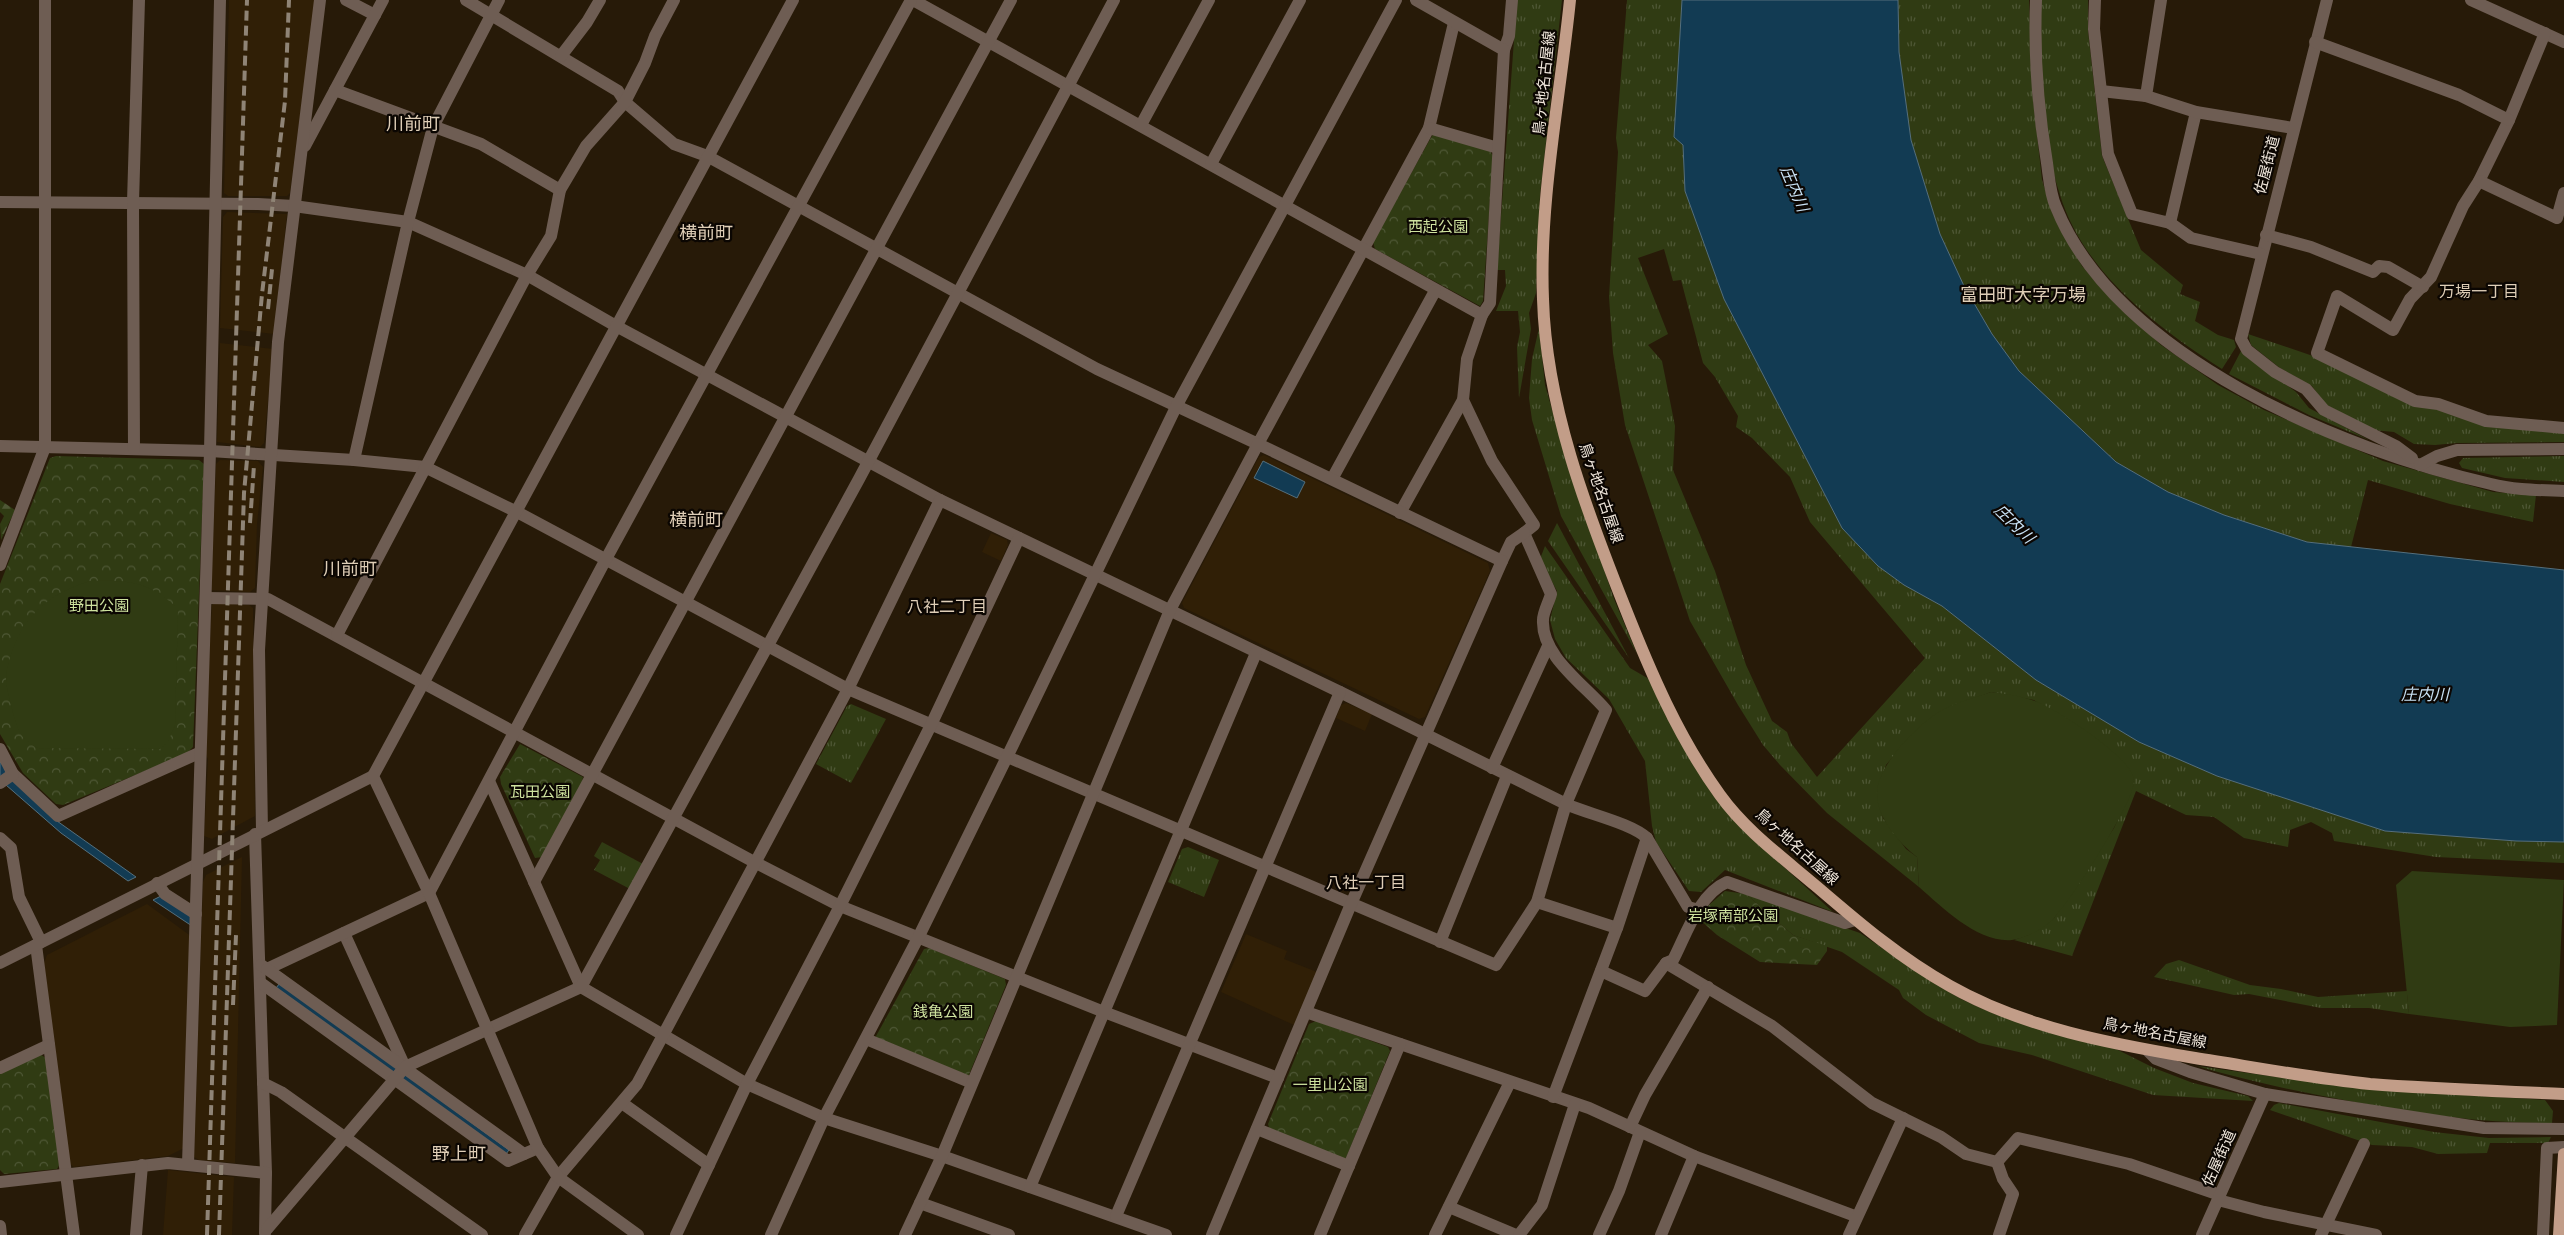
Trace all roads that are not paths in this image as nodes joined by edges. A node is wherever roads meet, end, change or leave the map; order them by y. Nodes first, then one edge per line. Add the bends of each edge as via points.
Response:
1 (45, 0) edge
2 (139, 0) edge
3 (220, 0) edge
4 (320, 0) edge
5 (346, 0) edge
6 (383, 0) edge
7 (466, 0) edge
8 (498, 0) edge
9 (600, 0) edge
10 (674, 0) edge
11 (793, 0) edge
12 (912, 0) edge
13 (1011, 0) edge
14 (1114, 0) edge
15 (1209, 0) edge
16 (1300, 0) edge
17 (1396, 0) edge
18 (1416, 0) edge
19 (1512, 0) edge
20 (1570, 0) edge
21 (2036, 0) edge
22 (2095, 0) edge
23 (2162, 0) edge
24 (2327, 0) edge
25 (2471, 0) edge
26 (491, 14) junction
27 (375, 15) junction
28 (1454, 23) junction
29 (2545, 33) junction
30 (2315, 42) junction
31 (2564, 42) edge
32 (988, 43) junction
33 (1504, 50) junction
34 (561, 56) junction
35 (1068, 86) junction
36 (335, 90) junction
37 (2101, 92) junction
38 (2146, 96) junction
39 (625, 102) junction
40 (2196, 112) junction
41 (2510, 120) junction
42 (1141, 126) junction
43 (433, 127) junction
44 (1429, 128) junction
45 (2293, 128) junction
46 (1498, 148) junction
47 (302, 152) junction
48 (707, 156) junction
49 (1211, 164) junction
50 (2479, 181) junction
51 (560, 190) junction
52 (2564, 193) edge
53 (0, 202) edge
54 (46, 202) junction
55 (133, 202) junction
56 (216, 202) junction
57 (294, 206) junction
58 (798, 206) junction
59 (1284, 206) junction
60 (2560, 219) edge
61 (408, 222) junction
62 (2170, 223) junction
63 (2266, 235) junction
64 (877, 248) junction
65 (1362, 248) junction
66 (2261, 254) junction
67 (527, 275) junction
68 (2423, 286) junction
69 (1435, 290) junction
70 (958, 293) junction
71 (1482, 315) junction
72 (616, 326) junction
73 (708, 375) junction
74 (1463, 400) junction
75 (1177, 405) junction
76 (785, 417) junction
77 (2564, 428) edge
78 (1258, 444) junction
79 (0, 446) edge
80 (45, 447) junction
81 (134, 449) junction
82 (2564, 449) edge
83 (210, 451) junction
84 (271, 456) junction
85 (354, 460) junction
86 (868, 462) junction
87 (2420, 464) junction
88 (425, 467) junction
89 (1332, 479) junction
90 (2564, 491) edge
91 (940, 500) junction
92 (517, 512) junction
93 (1400, 513) junction
94 (1524, 533) junction
95 (1019, 538) junction
96 (606, 559) junction
97 (1502, 561) junction
98 (0, 565) edge
99 (1096, 574) junction
100 (206, 598) junction
101 (262, 598) junction
102 (686, 603) junction
103 (1170, 610) junction
104 (337, 635) junction
105 (1548, 646) junction
106 (767, 647) junction
107 (1256, 653) junction
108 (423, 682) junction
109 (848, 689) junction
110 (1340, 692) junction
111 (930, 725) junction
112 (515, 732) junction
113 (1426, 734) junction
114 (0, 749) edge
115 (199, 754) junction
116 (1007, 757) junction
117 (1492, 768) junction
118 (593, 774) junction
119 (373, 776) junction
120 (1507, 776) junction
121 (6, 779) edge
122 (489, 781) junction
123 (1094, 794) junction
124 (1566, 804) junction
125 (674, 818) junction
126 (1180, 831) junction
127 (259, 832) junction
128 (0, 838) edge
129 (1647, 838) junction
130 (197, 863) junction
131 (756, 863) junction
132 (1265, 867) junction
133 (534, 882) junction
134 (157, 883) junction
135 (429, 893) junction
136 (1537, 902) junction
137 (1351, 904) junction
138 (840, 906) junction
139 (1699, 910) junction
140 (196, 914) junction
141 (1855, 920) junction
142 (1617, 928) junction
143 (344, 933) junction
144 (918, 938) junction
145 (1440, 942) junction
146 (38, 943) junction
147 (0, 963) edge
148 (1666, 963) junction
149 (264, 967) junction
150 (1601, 971) junction
151 (1016, 977) junction
152 (261, 983) junction
153 (1708, 987) junction
154 (581, 988) junction
155 (1104, 1012) junction
156 (1306, 1012) junction
157 (487, 1030) junction
158 (663, 1035) junction
159 (866, 1039) junction
160 (1190, 1043) junction
161 (1400, 1044) junction
162 (49, 1045) junction
163 (2147, 1050) junction
164 (0, 1068) edge
165 (399, 1073) junction
166 (1278, 1078) junction
167 (1510, 1082) junction
168 (972, 1083) junction
169 (263, 1084) junction
170 (746, 1084) junction
171 (2265, 1094) junction
172 (2564, 1094) edge
173 (1553, 1097) junction
174 (622, 1103) junction
175 (1575, 1104) junction
176 (824, 1118) junction
177 (1903, 1118) junction
178 (1257, 1128) junction
179 (2564, 1129) edge
180 (1635, 1130) junction
181 (346, 1137) junction
182 (2364, 1144) dead end
183 (2564, 1147) edge
184 (538, 1148) junction
185 (2564, 1154) edge
186 (942, 1156) junction
187 (1694, 1156) junction
188 (1997, 1162) junction
189 (188, 1164) junction
190 (142, 1165) junction
191 (709, 1165) junction
192 (1349, 1166) junction
193 (266, 1173) junction
194 (66, 1175) junction
195 (558, 1176) junction
196 (0, 1182) edge
197 (1030, 1187) junction
198 (2219, 1198) junction
199 (920, 1203) junction
200 (1449, 1207) junction
201 (1116, 1216) junction
202 (1856, 1216) junction
203 (0, 1226) edge
204 (2323, 1230) edge
205 (266, 1232) edge
206 (636, 1234) edge
207 (1, 1235) edge
208 (74, 1235) edge
209 (136, 1235) edge
210 (482, 1235) edge
211 (525, 1235) edge
212 (676, 1235) edge
213 (771, 1235) edge
214 (906, 1235) edge
215 (1009, 1235) edge
216 (1164, 1235) edge
217 (1212, 1235) edge
218 (1320, 1235) edge
219 (1435, 1235) edge
220 (1518, 1235) edge
221 (1599, 1235) edge
222 (1661, 1235) edge
223 (1849, 1235) edge
224 (1999, 1235) edge
225 (2202, 1235) edge
226 (2376, 1235) edge
227 (2542, 1235) edge
228 (2559, 1235) edge

1 - 54 street
2 - 55 street
3 - 56 street
4 - 47 street
5 - 27 street
6 - 27 street
7 - 26 street
8 - 26 street
9 - 34 street via 588,22
10 - 39 street
11 - 48 street
12 - 32 street
12 - 58 street
13 - 32 street
14 - 35 street
15 - 42 street
16 - 49 street
17 - 59 street
18 - 28 street
19 - 33 street via 1509,36
20 - 141 main road, 鳥ヶ地名古屋線 via 1543,253 1543,302 1552,379 1569,451 1610,570 1649,668 1720,796 1755,834
21 - 87 street via 2041,128 2055,206 2074,242 2098,275 2127,308 2220,378 2295,418 2369,448
22 - 37 street via 2094,29
23 - 38 street
24 - 30 street, 佐屋街道
25 - 29 street
26 - 34 street
26 - 43 street
27 - 36 street
28 - 33 street
28 - 44 street
29 - 31 street
29 - 41 street
30 - 41 street via 2459,95
30 - 45 street, 佐屋街道
32 - 35 street
32 - 64 street
33 - 46 street
34 - 39 street via 618,91
35 - 42 street
35 - 70 street
36 - 43 street
36 - 47 street
37 - 38 street
37 - 62 street via 2108,154 2129,209 2132,214
38 - 40 street
39 - 48 street via 674,144
39 - 51 street via 586,146
40 - 45 street
40 - 62 street
41 - 50 street
42 - 49 street
43 - 51 street via 481,144
43 - 61 street
44 - 46 street
44 - 65 street
45 - 63 street, 佐屋街道
46 - 71 street via 1490,303
47 - 57 street
48 - 58 street
48 - 72 street
49 - 59 street
50 - 60 street
50 - 68 street via 2463,206 2431,277
51 - 67 street via 551,236
52 - 60 street
53 - 54 street
54 - 55 street
54 - 80 street
55 - 56 street
55 - 81 street
56 - 57 street
56 - 83 street
57 - 61 street
57 - 84 street via 278,342
58 - 64 street
58 - 73 street
59 - 65 street
59 - 75 street
61 - 67 street
61 - 85 street
62 - 66 street via 2191,238
63 - 66 street, 佐屋街道
63 - 68 street via 2311,247 2373,272 2380,266 2388,267
64 - 70 street
64 - 76 street
65 - 69 street
65 - 78 street
66 - 87 street, 佐屋街道 via 2241,339 2247,350 2275,372 2306,389 2324,410 2396,446
67 - 72 street
67 - 88 street
68 - 77 street via 2410,299 2393,330 2338,296 2317,353 2415,401 2438,404 2486,421
69 - 71 street
69 - 89 street
70 - 75 street via 1097,369
70 - 86 street
71 - 74 street via 1467,359
72 - 73 street
72 - 92 street
73 - 76 street
73 - 96 street
74 - 93 street
74 - 94 street via 1492,461 1534,525
75 - 78 street
75 - 99 street
76 - 86 street
76 - 102 street
78 - 89 street
78 - 103 street
79 - 80 street
80 - 81 street
80 - 98 street
81 - 83 street
82 - 87 street via 2457,450
83 - 84 street
83 - 100 street
84 - 85 street
84 - 101 street
85 - 88 street
86 - 91 street
86 - 106 street
87 - 90 street via 2492,485
88 - 92 street
88 - 104 street
89 - 93 street
91 - 95 street
91 - 109 street
92 - 96 street
92 - 108 street
93 - 97 street
94 - 97 street via 1511,542
94 - 105 street via 1551,594 1543,620
95 - 99 street
95 - 111 street
96 - 102 street
96 - 112 street
97 - 113 street
99 - 103 street
99 - 116 street
100 - 101 street
100 - 115 street
101 - 104 street
101 - 127 street
102 - 106 street
102 - 118 street
103 - 107 street
103 - 123 street
104 - 108 street
105 - 117 street
105 - 124 street via 1560,663 1606,710
106 - 109 street
106 - 125 street
107 - 110 street
107 - 126 street
108 - 112 street
108 - 119 street
109 - 111 street
109 - 131 street
110 - 113 street
110 - 132 street
111 - 116 street
111 - 138 street
112 - 118 street
112 - 122 street
113 - 117 street
113 - 137 street
114 - 121 street
115 - 121 street via 58,816
115 - 130 street
116 - 123 street
116 - 144 street
117 - 120 street
118 - 125 street
118 - 133 street
119 - 127 street
119 - 135 street
120 - 124 street
120 - 145 street
122 - 133 street
122 - 135 street
123 - 126 street
123 - 151 street
124 - 129 street via 1638,830
124 - 136 street
125 - 131 street
125 - 154 street
126 - 132 street
126 - 155 street
127 - 130 street
127 - 149 street
128 - 146 street via 11,848 19,897
129 - 139 street via 1688,907
129 - 142 street
130 - 134 street
130 - 140 street
131 - 138 street
131 - 158 street
132 - 137 street
132 - 160 street
133 - 154 street
134 - 140 street via 165,894
134 - 146 street
135 - 143 street
135 - 157 street
136 - 142 street
136 - 145 street via 1496,965
137 - 145 street
137 - 156 street
138 - 144 street
138 - 170 street
139 - 141 street via 1717,886 1727,882 1845,923
139 - 148 street via 1673,960
140 - 189 street
141 - 163 main road, 鳥ヶ地名古屋線 via 1951,987 2004,1011 2061,1030
142 - 150 street
143 - 149 street
143 - 165 street
144 - 151 street
144 - 159 street
146 - 147 street
146 - 162 street
148 - 150 street via 1646,992
148 - 153 street
149 - 152 street
149 - 165 street
150 - 173 street
151 - 155 street
151 - 168 street
152 - 165 street
152 - 169 street
153 - 177 street via 1772,1026 1867,1099
153 - 180 street via 1645,1095
154 - 157 street
154 - 158 street
155 - 160 street
155 - 197 street
156 - 161 street
156 - 166 street
157 - 165 street
157 - 184 street
158 - 170 street
158 - 174 street
159 - 168 street
159 - 176 street
160 - 166 street
160 - 201 street
161 - 167 street
161 - 192 street
162 - 164 street
162 - 194 street
163 - 171 street via 2156,1058 2190,1072
163 - 172 main road, 鳥ヶ地名古屋線 via 2365,1083
165 - 181 street
165 - 184 street via 508,1161
166 - 178 street
167 - 173 street
167 - 200 street
168 - 186 street
169 - 181 street via 281,1092
169 - 193 street
170 - 176 street
170 - 191 street
171 - 179 street via 2484,1128
171 - 198 street, 佐屋街道
173 - 175 street
174 - 191 street
174 - 195 street
175 - 180 street
175 - 220 street via 1542,1205
176 - 186 street
176 - 213 street
177 - 188 street via 1966,1154
177 - 202 street
178 - 192 street
178 - 217 street
180 - 187 street
180 - 221 street via 1619,1191
181 - 205 street
181 - 210 street
182 - 204 street
183 - 227 street via 2547,1148
184 - 195 street
185 - 228 main road
186 - 197 street
186 - 199 street
187 - 202 street
187 - 222 street
188 - 198 street via 2018,1138 2129,1164
188 - 224 street via 2013,1194
189 - 190 street
189 - 193 street
190 - 194 street
190 - 209 street
191 - 212 street
192 - 218 street
193 - 205 street
194 - 196 street
194 - 208 street
195 - 206 street
195 - 211 street
197 - 201 street
198 - 204 street
198 - 225 street, 佐屋街道
199 - 214 street
199 - 215 street
200 - 219 street
200 - 220 street
201 - 216 street
202 - 223 street
203 - 207 street
204 - 226 street

